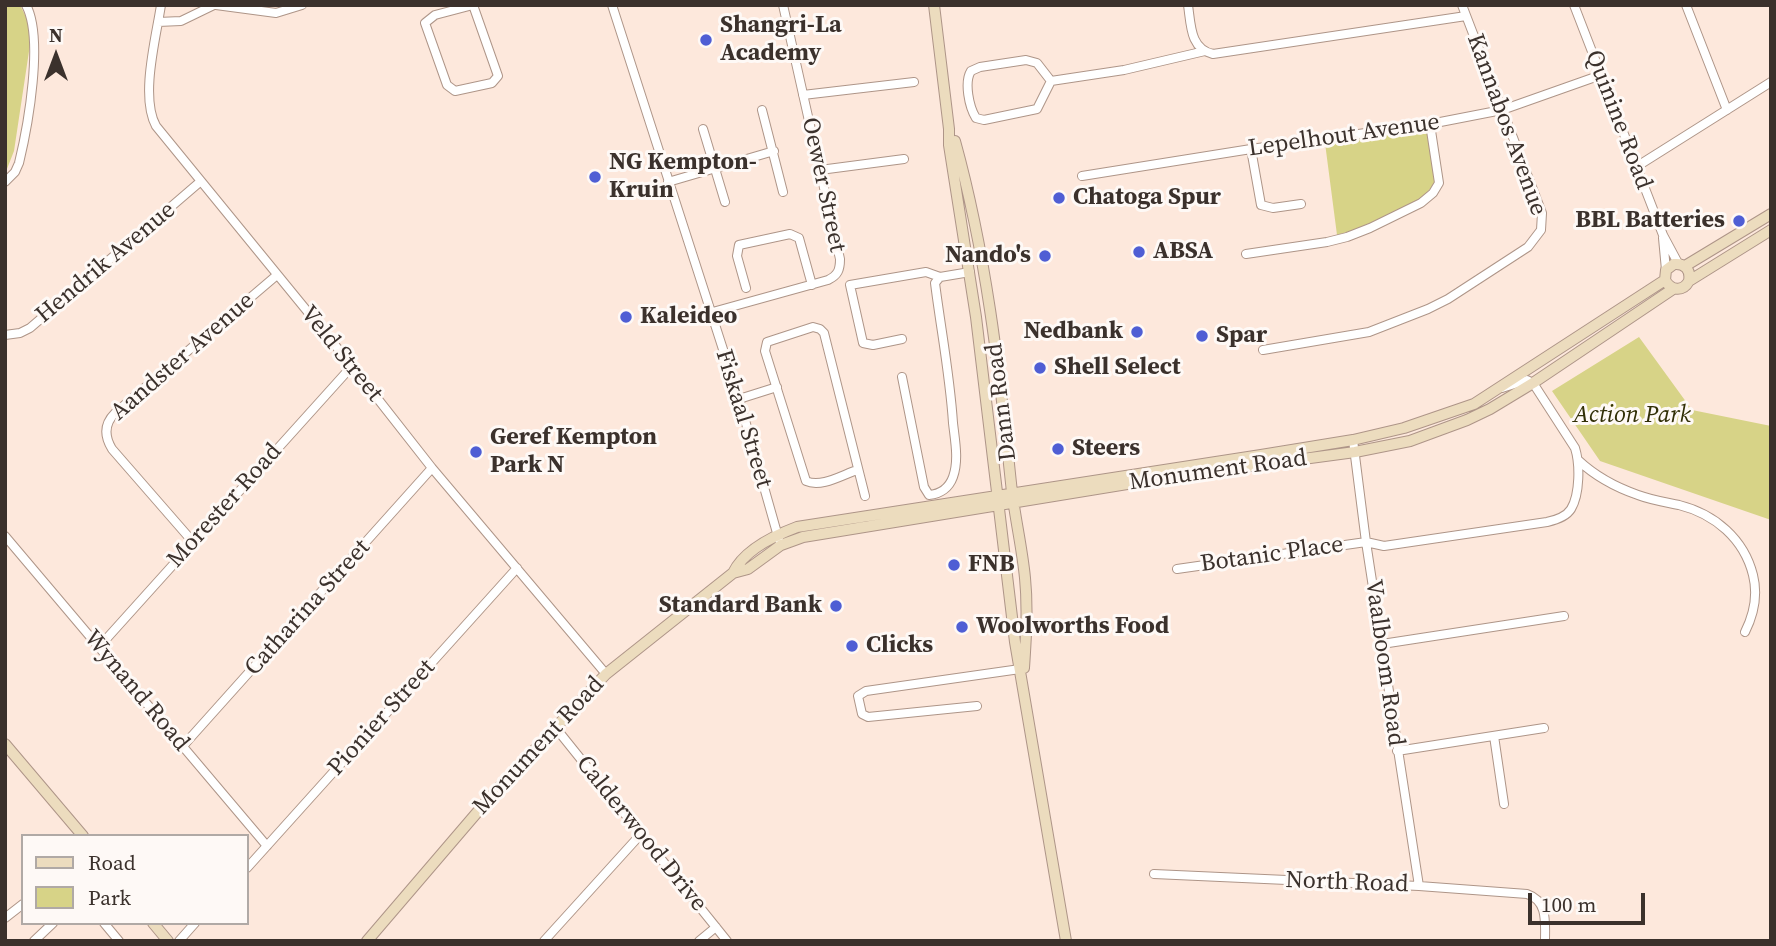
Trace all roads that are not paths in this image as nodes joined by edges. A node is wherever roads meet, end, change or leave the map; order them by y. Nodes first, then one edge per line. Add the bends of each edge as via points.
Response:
1 (26, 5) edge
2 (161, 5) edge
3 (215, 5) edge
4 (302, 5) edge
5 (473, 5) edge
6 (612, 5) edge
7 (783, 5) edge
8 (934, 5) edge
9 (1188, 5) edge
10 (1462, 5) edge
11 (1574, 5) edge
12 (1686, 5) edge
13 (1466, 16) junction
14 (158, 22) junction
15 (1205, 51) junction
16 (1601, 75) junction
17 (1051, 81) junction
18 (914, 82) dead end
19 (1771, 82) edge
20 (803, 95) junction
21 (762, 110) dead end
22 (1502, 110) junction
23 (1727, 110) junction
24 (1430, 124) junction
25 (949, 129) junction
26 (703, 130) dead end
27 (1251, 149) junction
28 (774, 150) junction
29 (904, 159) dead end
30 (1636, 167) junction
31 (714, 168) junction
32 (820, 170) junction
33 (1082, 176) dead end
34 (201, 180) junction
35 (5, 182) edge
36 (668, 183) junction
37 (783, 192) dead end
38 (725, 202) dead end
39 (1301, 204) dead end
40 (1771, 214) edge
41 (1771, 230) edge
42 (1663, 235) junction
43 (1246, 254) dead end
44 (1681, 265) junction
45 (970, 272) junction
46 (278, 275) junction
47 (1665, 275) junction
48 (940, 277) junction
49 (1689, 281) junction
50 (812, 285) junction
51 (746, 288) dead end
52 (1673, 289) junction
53 (709, 313) junction
54 (5, 335) edge
55 (902, 340) dead end
56 (1263, 350) dead end
57 (352, 366) junction
58 (902, 377) dead end
59 (1533, 383) junction
60 (776, 387) junction
61 (1496, 390) junction
62 (739, 399) junction
63 (1397, 430) junction
64 (1431, 434) junction
65 (1353, 440) junction
66 (1355, 452) junction
67 (1578, 460) junction
68 (432, 468) junction
69 (857, 470) junction
70 (865, 496) dead end
71 (1013, 497) junction
72 (998, 499) junction
73 (5, 536) edge
74 (783, 538) junction
75 (193, 542) junction
76 (1366, 542) junction
77 (516, 568) junction
78 (1177, 569) dead end
79 (1564, 616) dead end
80 (1745, 632) dead end
81 (1382, 644) junction
82 (99, 647) junction
83 (606, 674) junction
84 (1022, 674) junction
85 (977, 706) dead end
86 (555, 727) junction
87 (1544, 728) dead end
88 (1494, 737) junction
89 (5, 744) edge
90 (183, 746) junction
91 (1397, 751) junction
92 (1504, 804) dead end
93 (81, 834) edge
94 (641, 834) junction
95 (267, 846) junction
96 (248, 867) edge
97 (1154, 874) dead end
98 (1419, 886) junction
99 (21, 906) edge
100 (5, 918) edge
101 (51, 925) edge
102 (106, 925) edge
103 (155, 925) edge
104 (193, 925) edge
105 (716, 927) junction
106 (369, 940) edge
107 (34, 941) edge
108 (119, 941) edge
109 (168, 941) edge
110 (179, 941) edge
111 (544, 941) edge
112 (699, 941) edge
113 (727, 941) edge
114 (1066, 941) edge
115 (1545, 941) edge

1 - 35 street via 35,28 31,94 19,163
2 - 14 street, Veld Street
3 - 4 street via 276,13
3 - 14 street via 181,21
5 - 5 street via 435,15 425,23 447,85 455,91 492,83 498,76
6 - 36 street, Fiskaal Street
7 - 20 street, Oewer Street
8 - 25 main road, Dann Road
9 - 15 street via 1192,36
10 - 13 street, Kannabos Avenue
11 - 16 street, Quinine Road
12 - 23 street
13 - 15 street via 1219,54
13 - 22 street, Kannabos Avenue
14 - 34 street, Veld Street via 150,110 156,126
15 - 17 street
16 - 22 street, Lepelhout Avenue
16 - 30 street, Quinine Road
17 - 17 street via 1041,105 1033,111 984,120 974,115 967,76 975,68 1031,61
18 - 20 street
19 - 23 street
20 - 32 street, Oewer Street
21 - 28 street
22 - 24 street, Lepelhout Avenue
22 - 56 street, Kannabos Avenue via 1542,213 1543,225 1533,242 1448,299 1406,319 1346,337
23 - 30 street
24 - 27 street, Lepelhout Avenue
24 - 43 street via 1439,183 1421,203 1347,237
25 - 45 main road, Dann Road
25 - 71 main road, Dann Road via 981,253
26 - 31 street
27 - 33 street, Lepelhout Avenue
27 - 39 street via 1261,205
28 - 31 street
28 - 37 street
29 - 32 street
30 - 42 street, Quinine Road
31 - 36 street
31 - 38 street
32 - 50 street, Oewer Street via 840,268 836,276
34 - 46 street, Veld Street
34 - 54 street, Hendrik Avenue via 30,328
36 - 53 street, Fiskaal Street
40 - 44 main road
41 - 49 main road
42 - 44 street, Quinine Road
42 - 47 street, Quinine Road
44 - 47 main road via 1671,265
44 - 49 main road via 1689,270
45 - 48 street
45 - 72 main road, Dann Road
46 - 57 street, Veld Street
46 - 75 street, Aandster Avenue via 107,423 112,449
47 - 52 main road
47 - 61 main road, Monument Road
48 - 55 street via 926,272 850,285 863,343
48 - 58 street via 935,283 956,454 950,483 934,495 927,494 924,487
49 - 52 main road via 1684,288
50 - 51 street via 799,238 790,234 739,245 737,256
50 - 53 street, Oewer Street
52 - 59 main road, Monument Road
53 - 62 street, Fiskaal Street
57 - 68 street, Veld Street
57 - 75 street, Morester Road
59 - 61 street via 1527,380
59 - 64 main road, Monument Road via 1480,415
59 - 67 street via 1573,444
60 - 62 street
60 - 69 street via 806,481 821,483
60 - 69 street via 766,343 820,329
61 - 63 main road, Monument Road via 1465,407
62 - 74 street, Fiskaal Street via 771,513
63 - 64 main road via 1401,436
63 - 65 main road, Monument Road
64 - 66 main road, Monument Road
65 - 66 street, Vaalboom Road
65 - 71 main road, Monument Road
66 - 71 main road, Monument Road
66 - 76 street, Vaalboom Road
67 - 76 street, Botanic Place via 1574,502 1555,520 1384,546
67 - 80 street via 1620,488 1692,509 1731,533 1745,553 1755,582 1754,607
68 - 77 street, Veld Street
68 - 90 street, Catharina Street
69 - 70 street
71 - 72 main road, Monument Road
71 - 84 main road, Dann Road via 1027,601
72 - 74 main road, Monument Road via 829,522
72 - 84 main road, Dann Road
73 - 82 street, Wynand Road
74 - 83 main road, Monument Road via 739,560 733,573
75 - 82 street, Morester Road
76 - 78 street, Botanic Place
76 - 81 street, Vaalboom Road
77 - 83 street, Veld Street
77 - 95 street, Pionier Street
79 - 81 street
81 - 91 street, Vaalboom Road
82 - 90 street, Wynand Road
83 - 86 main road, Monument Road
84 - 85 street via 866,691 858,696 867,717
84 - 114 main road, Dann Road
86 - 94 street, Calderwood Drive
86 - 106 main road, Monument Road
87 - 88 street
88 - 91 street
88 - 92 street
89 - 93 main road
90 - 95 street, Wynand Road
91 - 98 street, Vaalboom Road
94 - 105 street, Calderwood Drive
94 - 111 street
95 - 96 street, Pionier Street
97 - 98 street, North Road
98 - 115 street, North Road via 1527,894 1539,900 1544,913
99 - 100 street
101 - 107 street
102 - 108 street
103 - 109 main road
104 - 110 street
105 - 112 street
105 - 113 street, Calderwood Drive

